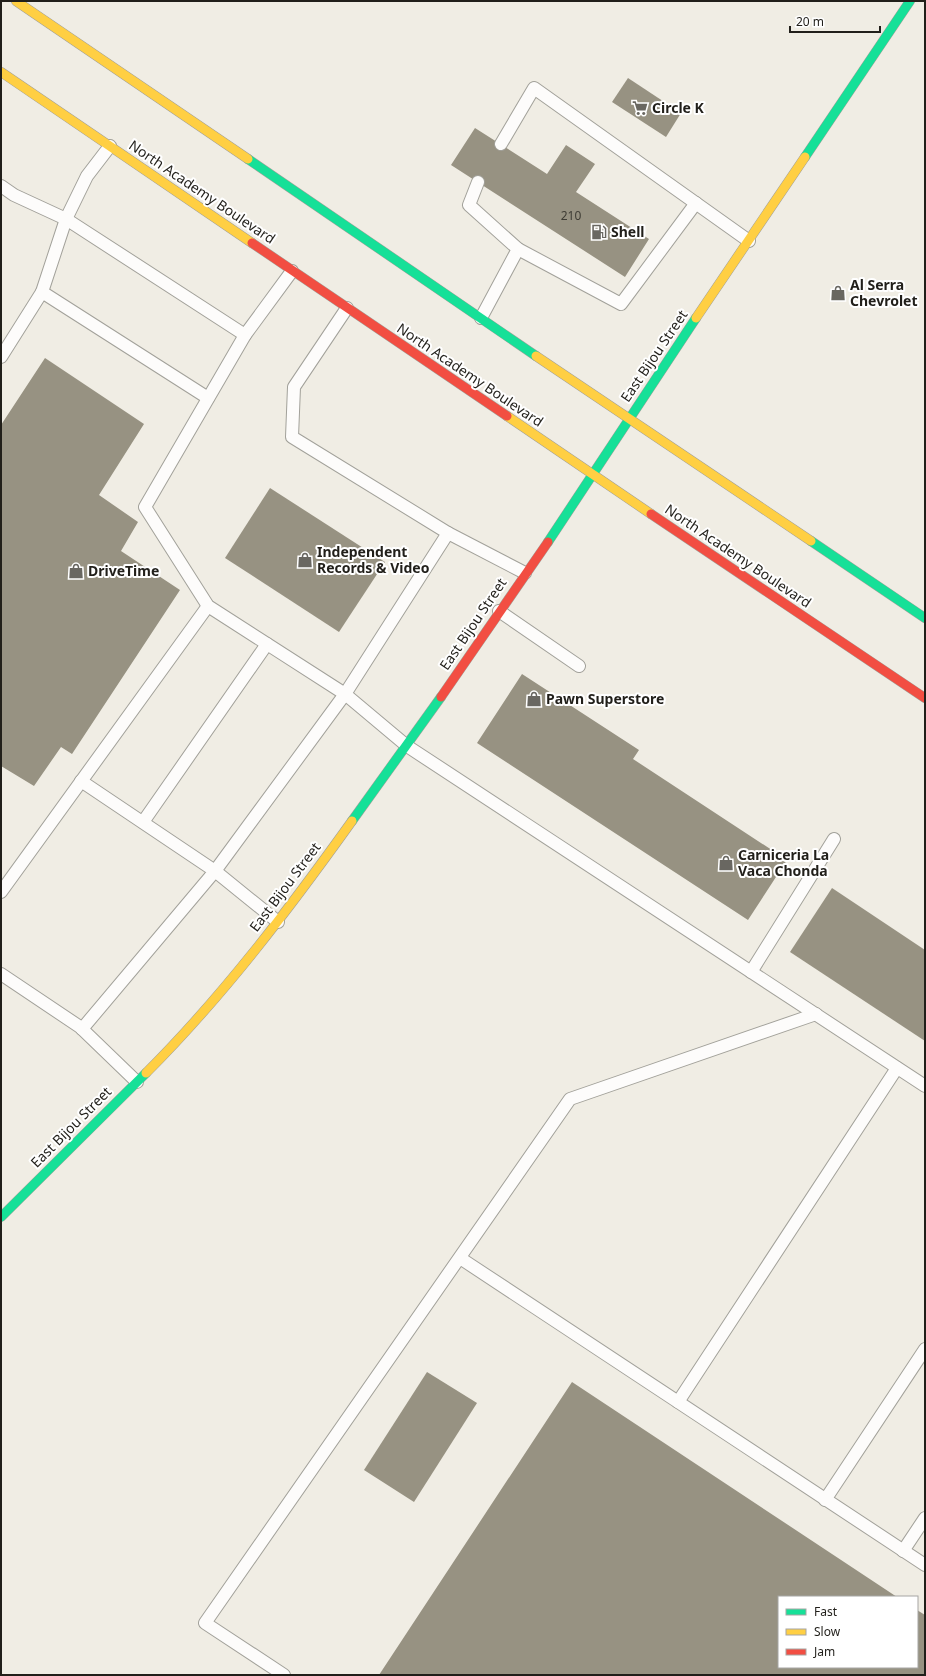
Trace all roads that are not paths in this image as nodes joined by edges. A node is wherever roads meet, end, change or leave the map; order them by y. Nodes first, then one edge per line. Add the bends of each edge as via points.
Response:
1 (16, 1) edge
2 (910, 1) edge
3 (1, 72) edge
4 (501, 144) dead end
5 (110, 146) junction
6 (478, 182) dead end
7 (1, 186) edge
8 (696, 203) junction
9 (66, 219) junction
10 (748, 241) junction
11 (518, 248) junction
12 (292, 271) junction
13 (42, 292) junction
14 (347, 308) junction
15 (481, 318) junction
16 (245, 335) junction
17 (1, 357) edge
18 (208, 398) junction
19 (629, 418) junction
20 (592, 475) junction
21 (448, 533) junction
22 (525, 573) junction
23 (208, 606) junction
24 (498, 611) junction
25 (925, 618) edge
26 (267, 644) junction
27 (579, 666) dead end
28 (345, 694) junction
29 (925, 698) edge
30 (407, 746) junction
31 (82, 781) junction
32 (143, 822) junction
33 (834, 839) dead end
34 (215, 871) junction
35 (1, 892) edge
36 (278, 922) junction
37 (751, 972) junction
38 (1, 974) edge
39 (816, 1014) junction
40 (82, 1029) junction
41 (897, 1068) junction
42 (137, 1082) junction
43 (925, 1086) edge
44 (1, 1217) edge
45 (460, 1258) junction
46 (925, 1349) edge
47 (678, 1402) junction
48 (825, 1500) junction
49 (925, 1518) edge
50 (903, 1551) junction
51 (925, 1565) edge
52 (284, 1675) edge

1 - 15 main road
2 - 10 main road, East Bijou Street
3 - 5 main road, North Academy Boulevard
4 - 8 lane via 534,88
5 - 9 lane via 87,176
5 - 12 main road, North Academy Boulevard
6 - 11 lane via 469,205
7 - 9 lane via 14,195
8 - 10 lane
8 - 11 lane via 621,304
9 - 13 lane
9 - 16 lane
10 - 19 main road, East Bijou Street
11 - 15 lane
12 - 14 main road, North Academy Boulevard
12 - 16 lane
13 - 17 lane
13 - 18 lane
14 - 20 main road, North Academy Boulevard
14 - 21 lane via 294,387 292,437
15 - 19 main road
16 - 18 lane
18 - 23 lane via 145,507
19 - 20 main road, East Bijou Street
19 - 25 main road
20 - 22 main road, East Bijou Street
20 - 29 main road, North Academy Boulevard
21 - 22 lane
21 - 28 lane
22 - 24 main road, East Bijou Street
23 - 26 lane
23 - 31 lane
24 - 27 lane
24 - 30 main road, East Bijou Street
26 - 28 lane
26 - 32 lane
28 - 30 lane
28 - 34 lane
30 - 36 main road, East Bijou Street
30 - 37 lane
31 - 32 lane
31 - 35 lane
32 - 34 lane
33 - 37 lane
34 - 36 lane
34 - 40 lane
36 - 42 main road, East Bijou Street via 231,981
37 - 39 lane
38 - 40 lane
39 - 41 lane
39 - 45 lane via 570,1099
40 - 42 lane
41 - 43 lane
41 - 47 lane
42 - 44 main road, East Bijou Street
45 - 47 lane
45 - 52 lane via 205,1623
46 - 48 lane
47 - 48 lane
48 - 50 lane
49 - 50 lane
50 - 51 lane

